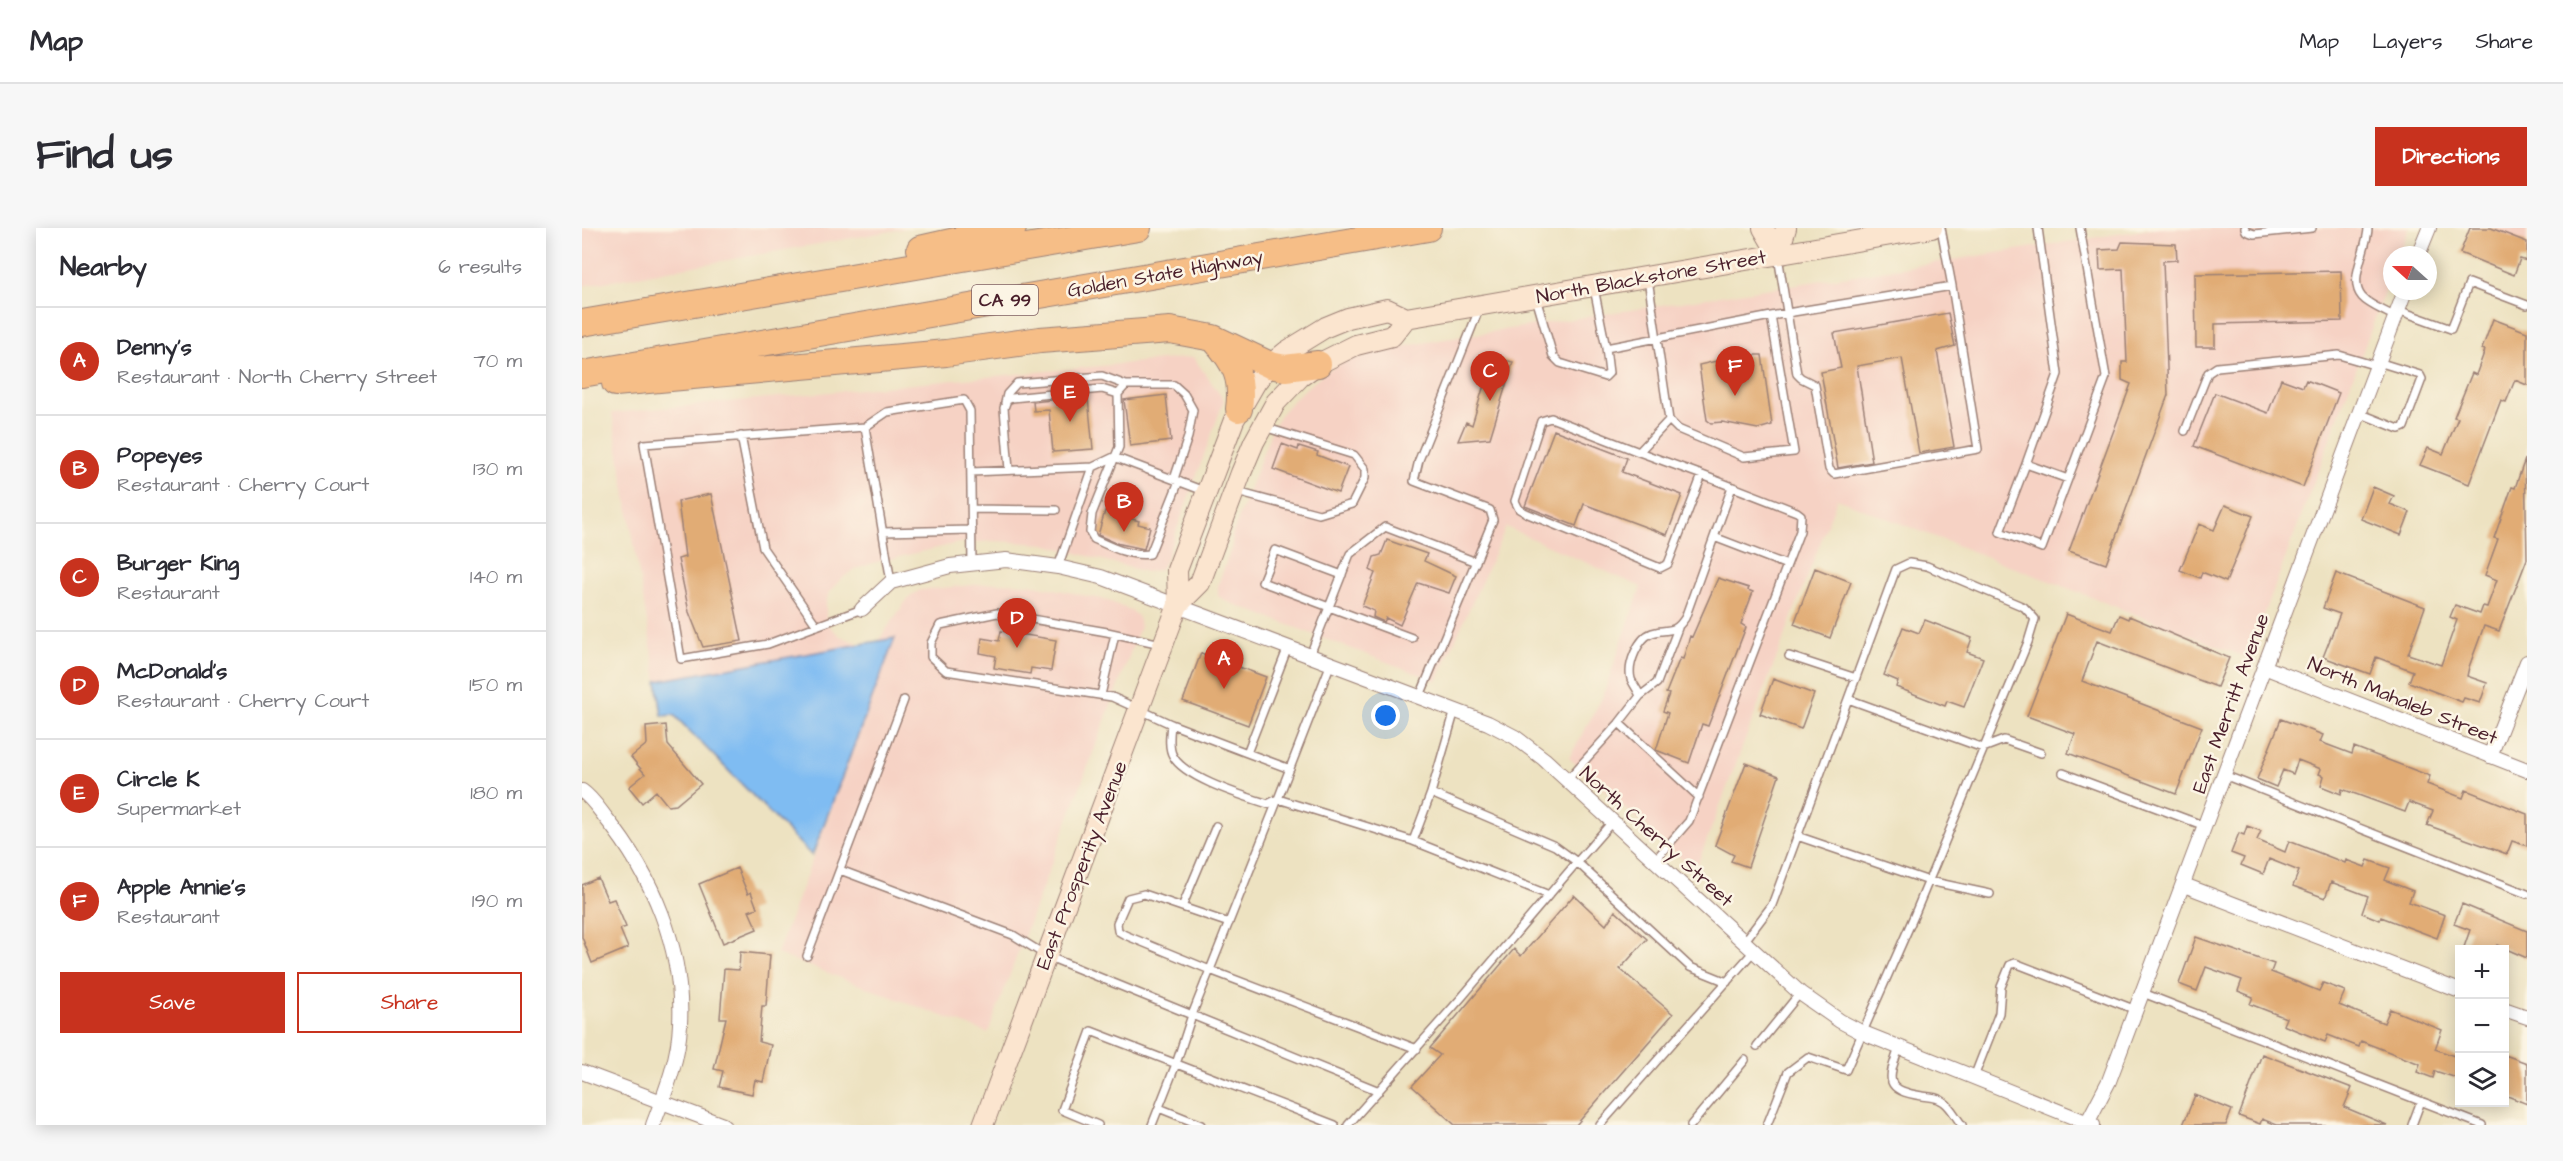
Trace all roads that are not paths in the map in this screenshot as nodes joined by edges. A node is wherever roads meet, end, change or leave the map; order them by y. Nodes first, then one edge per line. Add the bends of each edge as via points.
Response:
1 (1013, 228) edge
2 (1138, 228) edge
3 (1428, 228) edge
4 (1763, 228) edge
5 (1786, 228) edge
6 (1932, 228) edge
7 (1941, 228) edge
8 (2038, 228) edge
9 (2080, 228) edge
10 (2245, 228) edge
11 (2312, 228) edge
12 (2368, 228) edge
13 (2428, 228) edge
14 (2421, 246) edge
15 (1778, 254) junction
16 (1648, 276) junction
17 (820, 282) junction
18 (1593, 286) junction
19 (1952, 286) junction
20 (1536, 296) junction
21 (2402, 300) edge
22 (1481, 305) junction
23 (2527, 305) edge
24 (1787, 313) junction
25 (2397, 313) junction
26 (1771, 316) junction
27 (1406, 318) junction
28 (582, 323) edge
29 (1213, 338) junction
30 (1657, 338) junction
31 (1606, 348) junction
32 (1318, 364) junction
33 (2378, 364) junction
34 (1270, 365) junction
35 (582, 374) edge
36 (582, 385) edge
37 (1126, 385) junction
38 (1118, 394) junction
39 (1005, 403) junction
40 (1239, 409) junction
41 (2360, 412) junction
42 (1669, 420) junction
43 (1262, 426) junction
44 (865, 427) junction
45 (2185, 431) dead end
46 (741, 436) junction
47 (1639, 452) junction
48 (1114, 458) junction
49 (2026, 464) junction
50 (1093, 467) junction
51 (1009, 470) junction
52 (971, 472) junction
53 (1702, 475) junction
54 (2068, 479) junction
55 (1176, 480) junction
56 (1732, 487) junction
57 (1206, 491) junction
58 (1234, 491) junction
59 (972, 509) junction
60 (1056, 510) dead end
61 (972, 530) junction
62 (883, 532) junction
63 (1714, 537) junction
64 (1476, 562) junction
65 (972, 564) junction
66 (1787, 565) junction
67 (1058, 567) junction
68 (1342, 575) junction
69 (891, 582) junction
70 (1178, 605) junction
71 (1329, 607) junction
72 (862, 609) joint
73 (817, 626) junction
74 (1678, 628) junction
75 (1115, 634) junction
76 (1412, 638) dead end
77 (1163, 645) junction
78 (1288, 646) junction
79 (1310, 655) junction
80 (1789, 656) dead end
81 (2527, 662) edge
82 (1331, 663) junction
83 (2264, 667) junction
84 (1856, 678) junction
85 (1101, 696) junction
86 (1420, 696) junction
87 (1640, 696) junction
88 (1848, 699) junction
89 (904, 700) dead end
90 (1138, 710) junction
91 (1455, 710) junction
92 (1619, 723) junction
93 (1170, 724) junction
94 (1983, 748) junction
95 (1247, 753) junction
96 (2041, 753) dead end
97 (2490, 756) junction
98 (1290, 770) junction
99 (2527, 770) edge
100 (2063, 773) dead end
101 (2224, 775) junction
102 (1567, 780) junction
103 (582, 791) edge
104 (1431, 794) junction
105 (1699, 797) junction
106 (1278, 799) junction
107 (1612, 822) junction
108 (1216, 826) dead end
109 (2205, 826) junction
110 (1797, 836) junction
111 (1413, 841) junction
112 (1655, 860) junction
113 (1577, 862) junction
114 (840, 870) junction
115 (1929, 881) junction
116 (2184, 885) junction
117 (1990, 894) dead end
118 (2527, 894) edge
119 (1549, 895) junction
120 (1182, 907) junction
121 (1228, 923) junction
122 (1749, 947) junction
123 (807, 956) dead end
124 (1047, 956) junction
125 (1210, 970) junction
126 (1728, 982) junction
127 (2455, 989) edge
128 (1800, 993) junction
129 (2143, 993) junction
130 (2136, 1010) junction
131 (2509, 1010) edge
132 (1192, 1015) junction
133 (2527, 1017) edge
134 (1861, 1032) junction
135 (1757, 1046) dead end
136 (1417, 1048) junction
137 (1899, 1048) junction
138 (1745, 1060) dead end
139 (1176, 1064) junction
140 (582, 1072) edge
141 (1974, 1077) junction
142 (1379, 1091) junction
143 (2421, 1101) junction
144 (661, 1102) junction
145 (1159, 1108) junction
146 (2458, 1116) junction
147 (2088, 1124) edge
148 (653, 1125) edge
149 (723, 1125) edge
150 (983, 1125) edge
151 (1098, 1125) edge
152 (1152, 1125) edge
153 (1201, 1125) edge
154 (1335, 1125) edge
155 (1348, 1125) edge
156 (1600, 1125) edge
157 (1691, 1125) edge
158 (1767, 1125) edge
159 (1962, 1125) edge
160 (2412, 1125) edge
161 (2455, 1125) edge
162 (2482, 1125) edge

1 - 17 highway via 871,260
2 - 17 highway, CA 99
3 - 35 highway, Golden State Highway / CA 99
4 - 15 main road
5 - 15 main road
6 - 15 main road, North Blackstone Street
7 - 19 lane
8 - 49 lane via 2058,374
9 - 54 lane via 2106,377
10 - 11 lane via 2254,234
12 - 25 lane via 2358,288 2362,298
13 - 14 street
15 - 16 main road, North Blackstone Street
15 - 24 lane
16 - 18 main road, North Blackstone Street
16 - 30 lane
17 - 28 highway, CA 99
18 - 20 main road, North Blackstone Street
18 - 31 lane
19 - 24 lane
19 - 24 lane via 1976,451 1832,473 1815,385 1797,374
20 - 22 main road, North Blackstone Street
20 - 31 lane via 1553,356 1560,363 1605,377 1610,373
21 - 25 street, East Merritt Avenue
22 - 27 main road, North Blackstone Street
22 - 64 lane via 1414,481 1490,510 1493,520
23 - 25 lane via 2469,283 2451,329
24 - 26 lane
25 - 33 street, East Merritt Avenue
26 - 30 lane
26 - 42 lane via 1794,452 1744,457 1678,429
27 - 32 main road via 1392,336 1356,345
27 - 34 main road, North Blackstone Street via 1387,309 1348,318 1303,340
29 - 34 highway
29 - 36 highway via 1187,332 1151,331
29 - 40 highway via 1236,367 1241,392
30 - 31 lane
30 - 42 lane
32 - 34 highway via 1285,368
32 - 43 main road, East Prosperity Avenue via 1285,391
33 - 41 street, East Merritt Avenue
33 - 41 lane via 2420,375 2422,379 2404,427 2399,429
33 - 45 lane via 2339,355 2217,367 2208,373
34 - 40 main road, East Prosperity Avenue
37 - 38 lane
37 - 39 lane via 1102,376 1017,383
37 - 55 lane via 1174,384 1193,410
38 - 39 lane via 1102,389 1012,398
38 - 48 lane via 1119,447
39 - 51 lane
40 - 57 main road, East Prosperity Avenue
41 - 83 street, East Merritt Avenue
42 - 47 lane
43 - 58 main road, East Prosperity Avenue
43 - 58 lane via 1354,455 1365,468 1365,478 1352,504 1319,514
44 - 46 lane
44 - 52 lane via 886,411 964,400 970,411
44 - 62 lane
46 - 73 lane via 763,548
46 - 73 lane via 644,444 681,659 768,644
47 - 53 lane
47 - 53 lane via 1551,418 1541,421 1515,501 1526,513 1660,568 1668,564
48 - 50 lane
48 - 55 lane
48 - 55 lane via 1092,514 1090,532 1094,539 1126,552 1150,554
49 - 54 lane
49 - 54 lane via 2001,532 2042,548
50 - 51 lane
50 - 67 lane
51 - 52 lane
52 - 59 lane
53 - 56 lane
55 - 57 lane
56 - 63 lane
56 - 66 lane via 1801,515 1800,531
57 - 70 main road, East Prosperity Avenue via 1177,570
58 - 70 main road, East Prosperity Avenue via 1200,583
59 - 60 lane
59 - 61 lane
61 - 62 lane
61 - 65 lane
62 - 69 lane
63 - 66 lane
63 - 74 lane
64 - 68 lane via 1385,527 1350,554
64 - 86 lane
65 - 67 street, North Cherry Street via 1006,561
65 - 69 street, North Cherry Street
66 - 105 lane
67 - 70 street, North Cherry Street via 1101,577
68 - 71 lane
68 - 71 lane via 1275,550 1262,582
69 - 72 street
70 - 77 main road, East Prosperity Avenue
70 - 78 street, North Cherry Street
71 - 76 lane
71 - 79 lane
72 - 73 lane
74 - 87 lane via 1657,682
74 - 87 lane via 1645,637 1633,655 1631,678
75 - 77 lane
75 - 85 lane
75 - 85 lane via 998,613 940,625 931,643 931,657 946,671
77 - 90 main road, East Prosperity Avenue
78 - 79 street, North Cherry Street
78 - 95 lane
79 - 82 street, North Cherry Street
80 - 84 lane
81 - 97 street
82 - 86 street, North Cherry Street
82 - 98 lane
83 - 97 street, North Mahaleb Street
83 - 101 street, East Merritt Avenue
84 - 88 lane
84 - 94 lane via 1896,569 1909,563 1927,566 2024,607 2035,619
85 - 90 lane
86 - 91 street, North Cherry Street
87 - 92 lane
88 - 94 lane
88 - 110 lane
89 - 114 lane
90 - 93 lane
90 - 124 main road, East Prosperity Avenue
91 - 102 street, North Cherry Street via 1515,737
91 - 104 lane
92 - 102 lane
92 - 105 lane
93 - 95 lane
93 - 106 lane via 1171,752 1182,767 1268,804
94 - 96 lane via 2004,740
94 - 115 lane
95 - 98 lane
97 - 99 street, North Mahaleb Street
98 - 106 lane
100 - 109 lane
101 - 109 street, East Merritt Avenue
101 - 118 lane
102 - 107 street, North Cherry Street
103 - 144 street via 626,843 647,877 674,952 680,1024 675,1060
104 - 111 lane
104 - 113 lane via 1555,846
105 - 112 lane via 1689,821
106 - 111 lane
106 - 121 lane
107 - 112 street, North Cherry Street
107 - 113 lane
108 - 120 lane
109 - 116 street, East Merritt Avenue
110 - 115 lane
110 - 122 lane via 1772,905
111 - 119 lane
112 - 122 street, North Cherry Street
113 - 119 lane
113 - 126 lane via 1690,967
114 - 123 lane
114 - 124 lane via 1013,935
115 - 117 lane
115 - 134 lane
116 - 127 street
116 - 129 street, East Merritt Avenue
119 - 136 lane
120 - 121 lane
120 - 125 lane via 1144,894 1128,898 1117,923 1118,931
121 - 125 lane
122 - 126 lane
122 - 128 street, North Cherry Street
124 - 132 lane
124 - 150 main road, East Prosperity Avenue
125 - 132 lane
125 - 136 lane
126 - 156 lane
128 - 134 street, North Cherry Street
128 - 135 lane
129 - 130 street, East Merritt Avenue
129 - 143 lane
130 - 141 lane via 2015,963 2010,965 2001,987 1999,1012
130 - 147 street, East Merritt Avenue
131 - 133 street
132 - 139 lane
132 - 142 lane
134 - 137 street, North Cherry Street
134 - 158 lane via 1846,1070 1808,1057 1788,1072
136 - 142 lane
137 - 141 street, North Cherry Street
137 - 159 lane via 1890,1073 1894,1087 1945,1102
138 - 157 lane
139 - 145 lane
139 - 151 lane via 1091,1031 1062,1110
139 - 154 lane
140 - 144 street
141 - 147 street, North Cherry Street
142 - 155 lane
143 - 146 lane
143 - 160 lane
144 - 148 street
144 - 149 street
145 - 152 lane
145 - 153 lane
146 - 161 lane
146 - 162 lane

